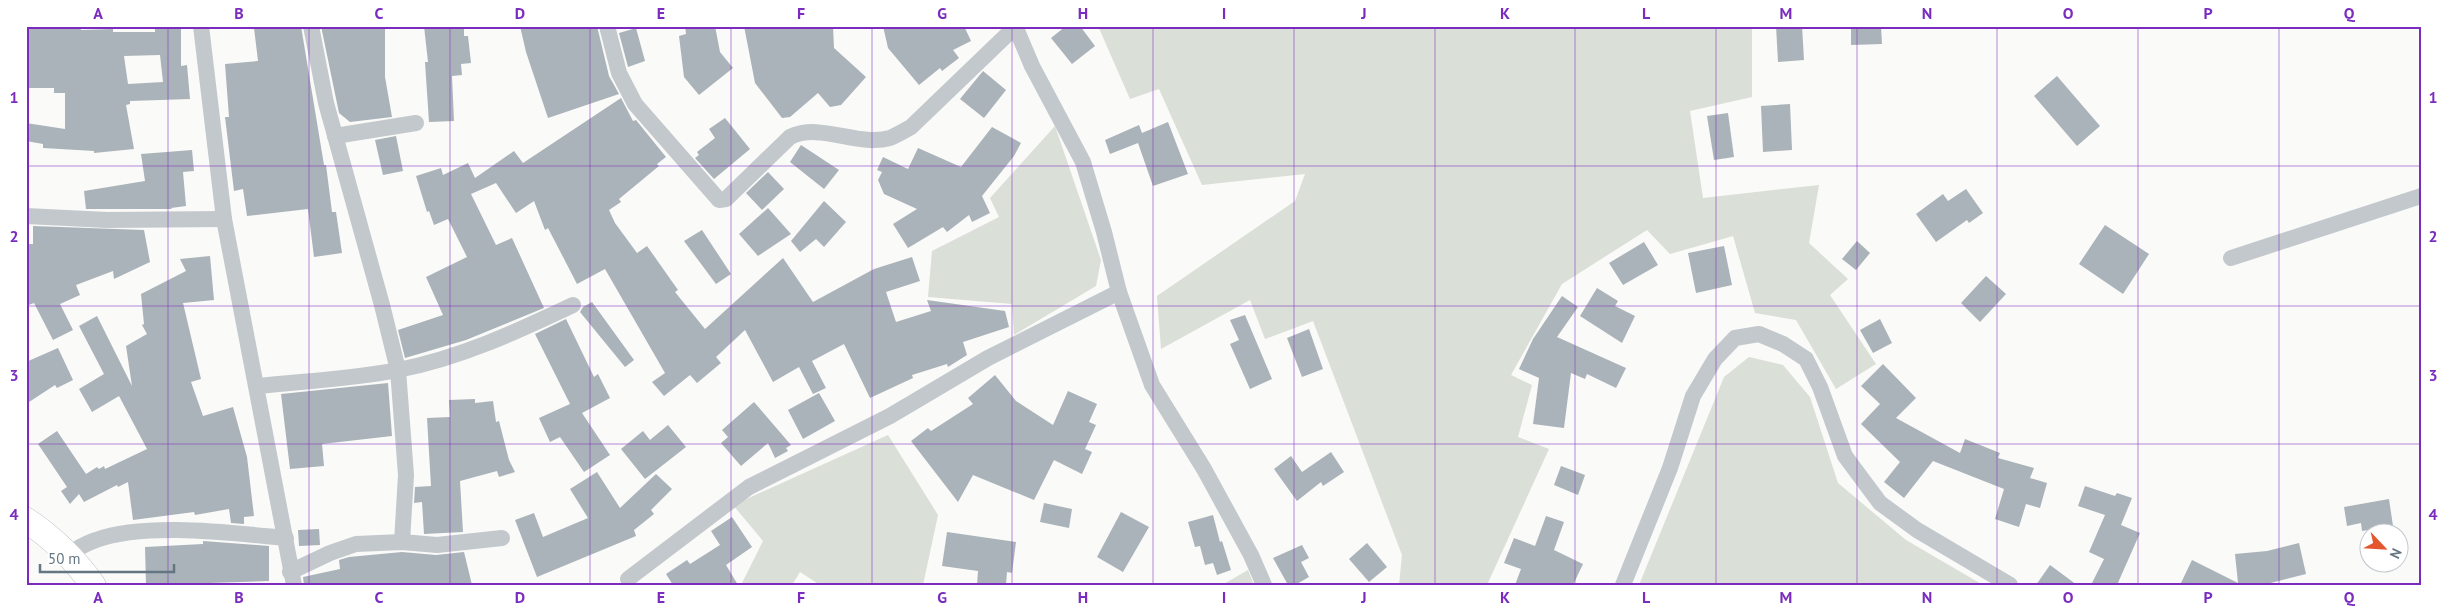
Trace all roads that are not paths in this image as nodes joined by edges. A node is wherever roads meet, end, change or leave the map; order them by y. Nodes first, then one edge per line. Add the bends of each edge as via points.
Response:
1 (201, 26) edge
2 (311, 26) edge
3 (607, 26) edge
4 (1015, 27) edge
5 (416, 123) dead end
6 (336, 136) junction
7 (2421, 196) edge
8 (26, 216) edge
9 (224, 218) junction
10 (2231, 258) dead end
11 (1119, 292) junction
12 (573, 305) dead end
13 (398, 370) junction
14 (258, 386) junction
15 (26, 520) edge
16 (286, 538) junction
17 (502, 538) dead end
18 (402, 542) junction
19 (68, 554) junction
20 (292, 578) edge
21 (625, 583) edge
22 (93, 585) edge
23 (1264, 585) edge
24 (1623, 585) edge
25 (2010, 585) edge

1 - 9 street
2 - 6 street
3 - 4 street via 619,73 635,104 719,200 726,199 790,137 801,131 870,139 889,138 911,127
4 - 11 street via 1082,162
5 - 6 street
6 - 13 street
7 - 10 street
8 - 9 street via 107,220
9 - 14 street
11 - 21 street via 988,358 890,416 749,486
11 - 23 street via 1152,385 1204,469
12 - 13 street via 505,338
13 - 14 street
13 - 18 street via 406,475
14 - 16 street
15 - 19 main road
16 - 19 street via 209,531 134,532 95,540
16 - 20 street
17 - 18 street via 437,545
18 - 20 street via 356,544 330,553
19 - 22 main road
24 - 25 street via 1670,468 1693,396 1715,359 1735,338 1759,334 1806,359 1845,456 1880,503 1917,530

